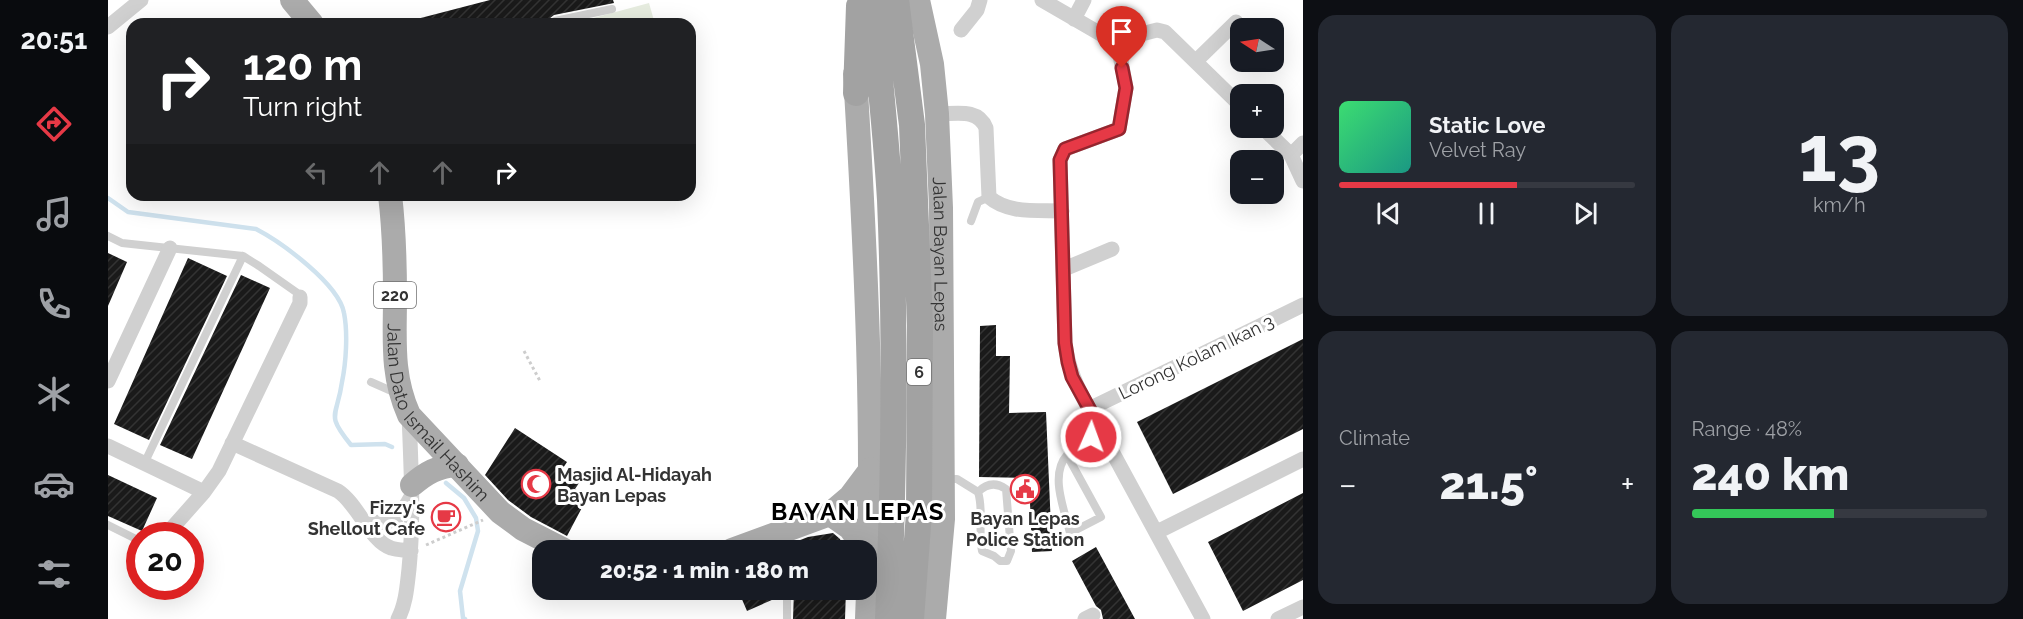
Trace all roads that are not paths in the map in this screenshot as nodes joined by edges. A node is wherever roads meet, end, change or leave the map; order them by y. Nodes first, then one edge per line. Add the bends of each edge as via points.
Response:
1 (141, 0) edge
2 (291, 0) edge
3 (849, 0) edge
4 (859, 0) edge
5 (872, 0) edge
6 (896, 0) edge
7 (918, 0) edge
8 (980, 0) edge
9 (1042, 0) edge
10 (1084, 0) edge
11 (612, 9) dead end
12 (307, 18) edge
13 (569, 18) edge
14 (1074, 19) junction
15 (108, 27) edge
16 (1230, 28) edge
17 (961, 30) dead end
18 (1118, 44) junction
19 (1196, 60) junction
20 (856, 93) junction
21 (1230, 95) edge
22 (937, 114) junction
23 (1273, 138) edge
24 (1303, 143) edge
25 (1291, 155) junction
26 (1303, 181) edge
27 (989, 197) junction
28 (390, 201) edge
29 (1062, 211) junction
30 (971, 221) dead end
31 (108, 236) edge
32 (170, 248) junction
33 (1112, 249) dead end
34 (243, 256) junction
35 (1064, 269) junction
36 (300, 297) joint
37 (1303, 305) edge
38 (108, 381) edge
39 (371, 382) dead end
40 (405, 405) junction
41 (1089, 409) junction
42 (1101, 430) junction
43 (232, 443) junction
44 (108, 446) edge
45 (1067, 455) junction
46 (1303, 459) edge
47 (144, 464) junction
48 (457, 465) junction
49 (871, 469) junction
50 (943, 478) junction
51 (412, 490) junction
52 (204, 492) junction
53 (978, 492) junction
54 (830, 514) junction
55 (177, 522) edge
56 (364, 522) junction
57 (108, 525) edge
58 (1157, 532) junction
59 (126, 534) edge
60 (788, 539) edge
61 (545, 540) edge
62 (859, 540) edge
63 (868, 540) edge
64 (411, 551) junction
65 (788, 600) edge
66 (867, 600) edge
67 (1303, 607) edge
68 (398, 619) edge
69 (787, 619) edge
70 (867, 619) edge
71 (888, 619) edge
72 (911, 619) edge
73 (933, 619) edge
74 (1203, 619) edge
75 (1278, 619) edge

1 - 15 street
2 - 12 main road
3 - 20 main road
4 - 20 highway
5 - 71 highway, 6 via 885,125 892,277 894,463
6 - 72 highway, Jalan Bayan Lepas / 6 via 912,125 920,360 919,513
7 - 22 main road, Jalan Bayan Lepas via 932,64
8 - 17 street
9 - 14 street
10 - 14 street
11 - 13 lane
14 - 18 street
16 - 19 street
18 - 19 street via 1122,39 1161,30
18 - 29 street via 1126,88 1119,129 1065,149 1060,160
19 - 21 street
20 - 49 main road via 865,233
22 - 27 street via 976,114 983,120 987,128
22 - 50 main road, Jalan Bayan Lepas
23 - 25 street
24 - 25 street
25 - 26 street
27 - 29 street via 1011,208
27 - 30 lane via 978,202
28 - 40 main road, Jalan Dato Ismail Hashim / 220 via 396,369
29 - 35 street
31 - 32 lane via 122,243
32 - 34 lane
32 - 38 street
33 - 35 street
34 - 36 lane
34 - 47 lane
35 - 41 street via 1068,362
36 - 43 street
37 - 41 street, Lorong Kolam Ikan 3
39 - 40 lane
40 - 48 main road, Jalan Dato Ismail Hashim
40 - 51 street
41 - 42 street
42 - 45 lane
42 - 58 street
43 - 52 street
43 - 56 street via 338,491
44 - 47 street
45 - 45 lane via 1061,464 1059,483 1070,533 1101,517
46 - 58 street
47 - 52 street
48 - 51 main road via 432,470
48 - 61 main road, Jalan Dato Ismail Hashim via 510,521
49 - 54 main road via 850,497
49 - 63 main road
50 - 53 lane via 957,479
50 - 73 main road, Jalan Bayan Lepas
51 - 56 street via 400,517 386,523
51 - 64 street
52 - 55 street
53 - 53 lane via 982,551 1007,561 1011,551 1006,489 999,484 984,486
54 - 60 main road
54 - 62 main road via 850,528
56 - 64 street via 385,545
57 - 59 lane
58 - 74 street
64 - 68 street via 406,595
65 - 69 lane
66 - 70 main road
67 - 75 street

